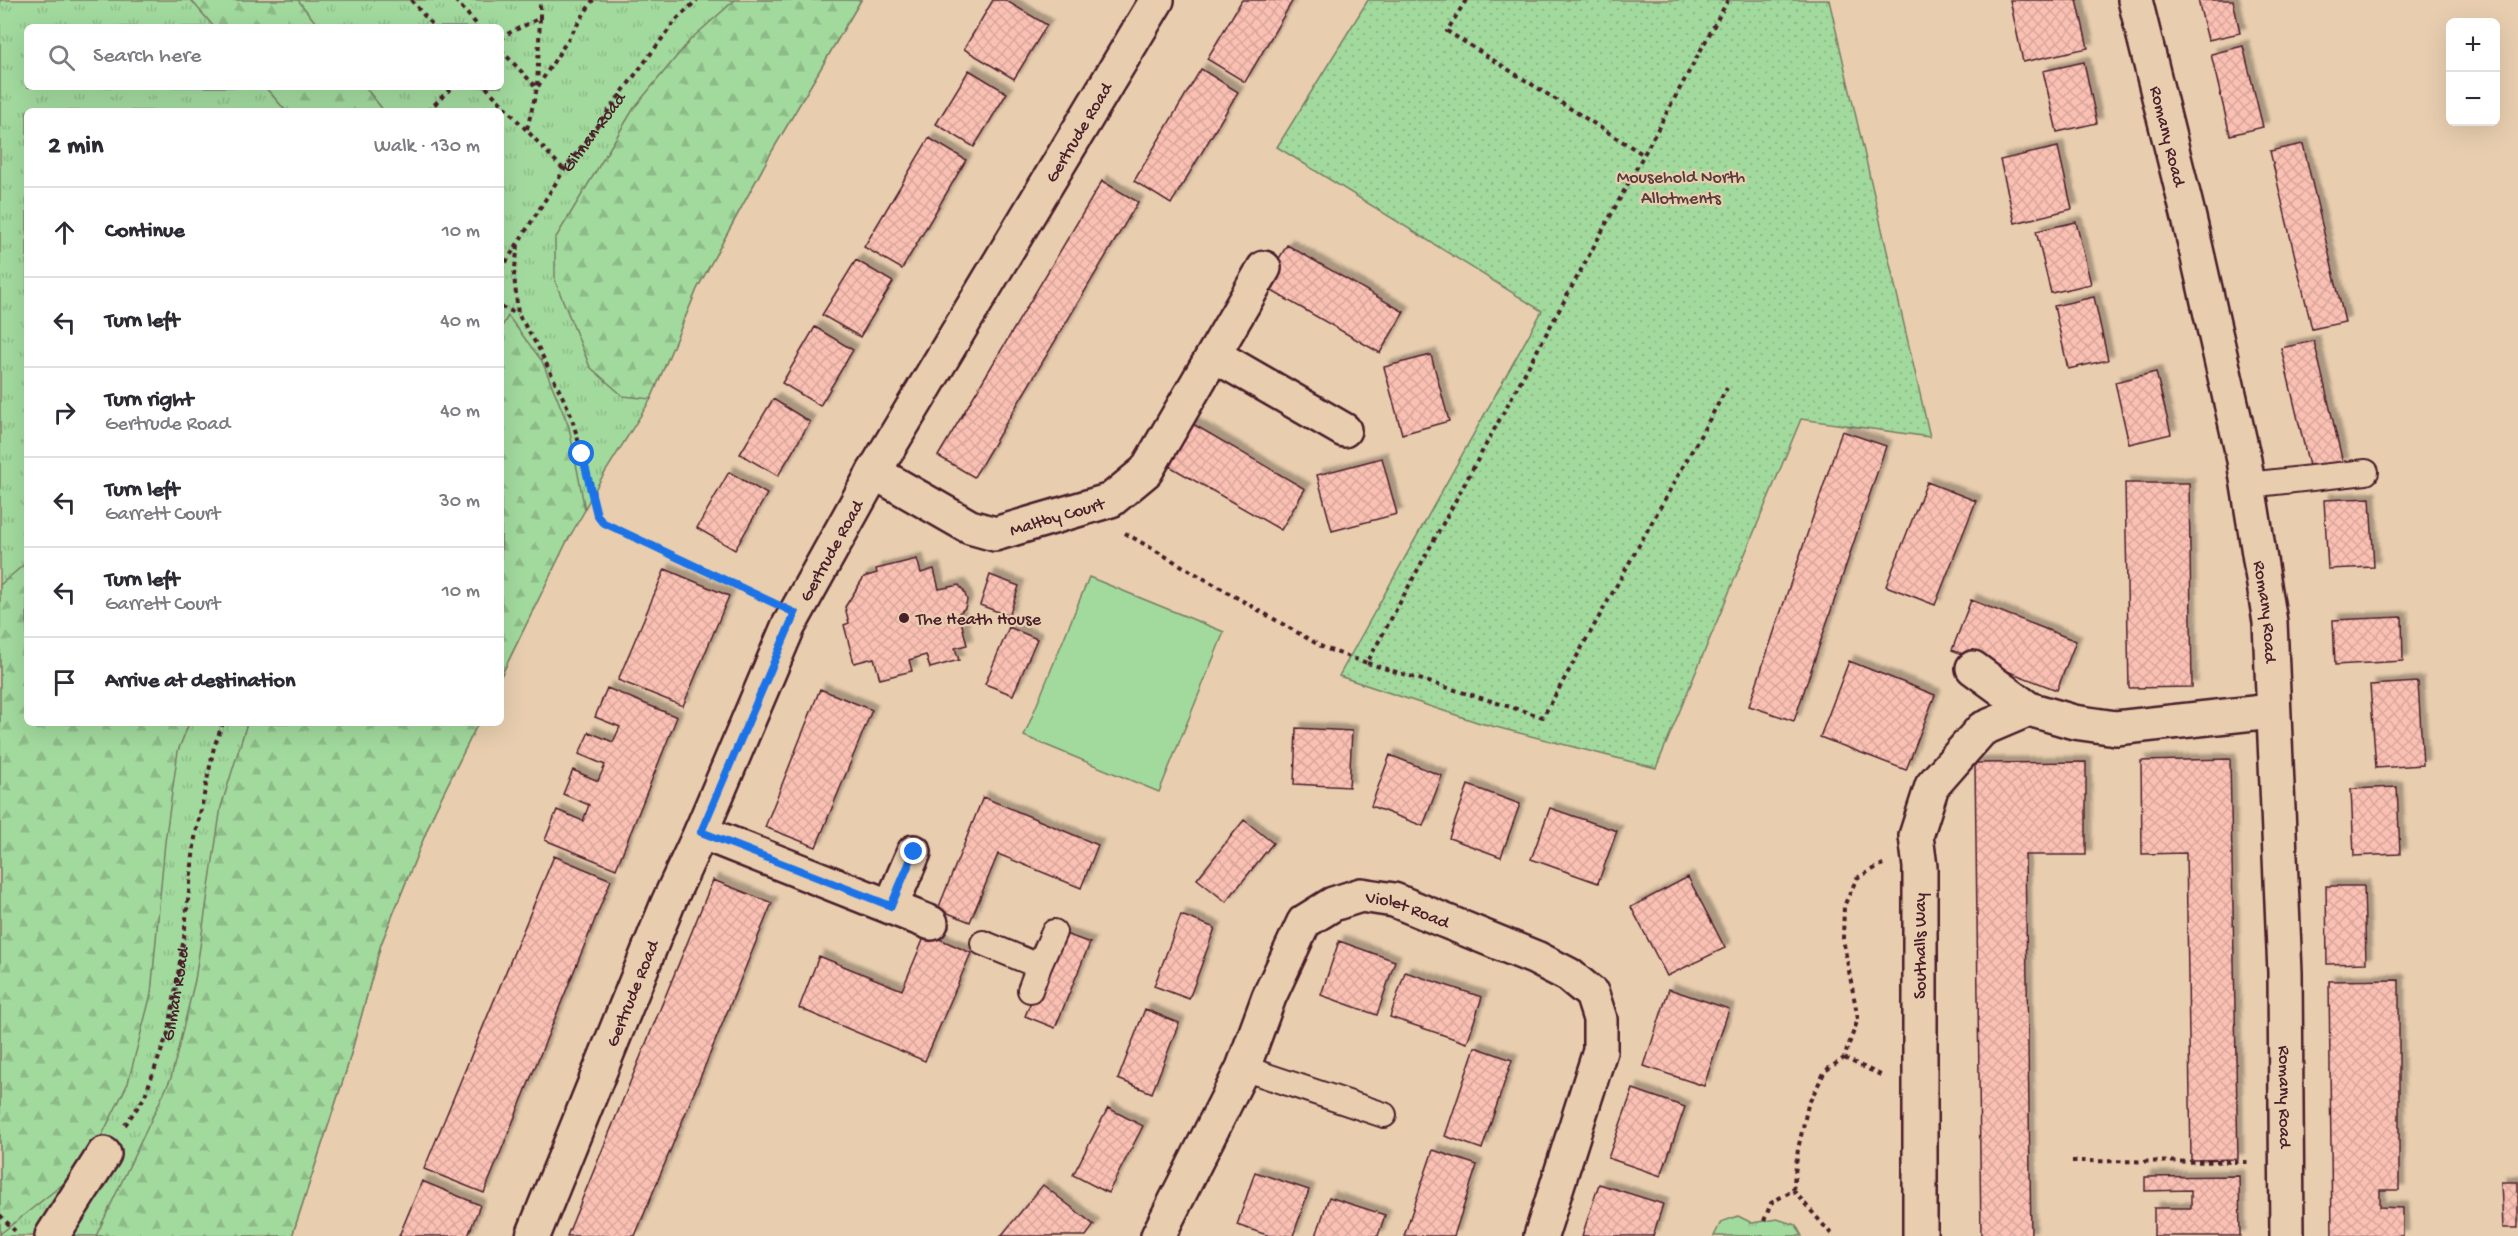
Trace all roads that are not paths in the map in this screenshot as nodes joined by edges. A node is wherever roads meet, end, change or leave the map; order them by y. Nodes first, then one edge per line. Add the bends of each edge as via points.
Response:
1 (1157, 0) edge
2 (2135, 0) edge
3 (1264, 268) dead end
4 (1214, 355) junction
5 (1344, 430) dead end
6 (874, 472) junction
7 (2366, 472) dead end
8 (2248, 485) junction
9 (1973, 668) dead end
10 (2029, 709) junction
11 (2272, 711) junction
12 (701, 832) junction
13 (914, 852) dead end
14 (891, 906) junction
15 (938, 925) dead end
16 (1054, 932) dead end
17 (983, 943) dead end
18 (1039, 966) junction
19 (1030, 990) dead end
20 (1243, 1068) junction
21 (1384, 1115) dead end
22 (104, 1154) road end
23 (52, 1236) edge
24 (533, 1236) edge
25 (1158, 1236) edge
26 (1540, 1236) edge
27 (1920, 1236) edge
28 (2287, 1236) edge

1 - 6 street, Gertrude Road
2 - 8 street, Romany Road via 2189,218
3 - 4 street, Maltby Court
4 - 5 street
4 - 6 street, Maltby Court via 1146,471 1111,500 994,534 970,527
6 - 12 street, Gertrude Road via 795,613
7 - 8 lane
8 - 11 street, Romany Road via 2270,622
9 - 10 street
10 - 11 street via 2074,722 2116,728
10 - 27 street, Southalls Way via 1982,729 1932,786 1916,836 1920,867
11 - 28 street, Romany Road via 2285,973
12 - 14 street
12 - 24 street, Gertrude Road
13 - 14 street
14 - 15 street
16 - 18 lane
17 - 18 lane
18 - 19 lane
20 - 21 lane
20 - 25 street, Violet Road
20 - 26 street, Violet Road via 1269,996 1304,921 1352,898 1394,900 1569,975 1592,994 1600,1019 1600,1051
22 - 23 street

